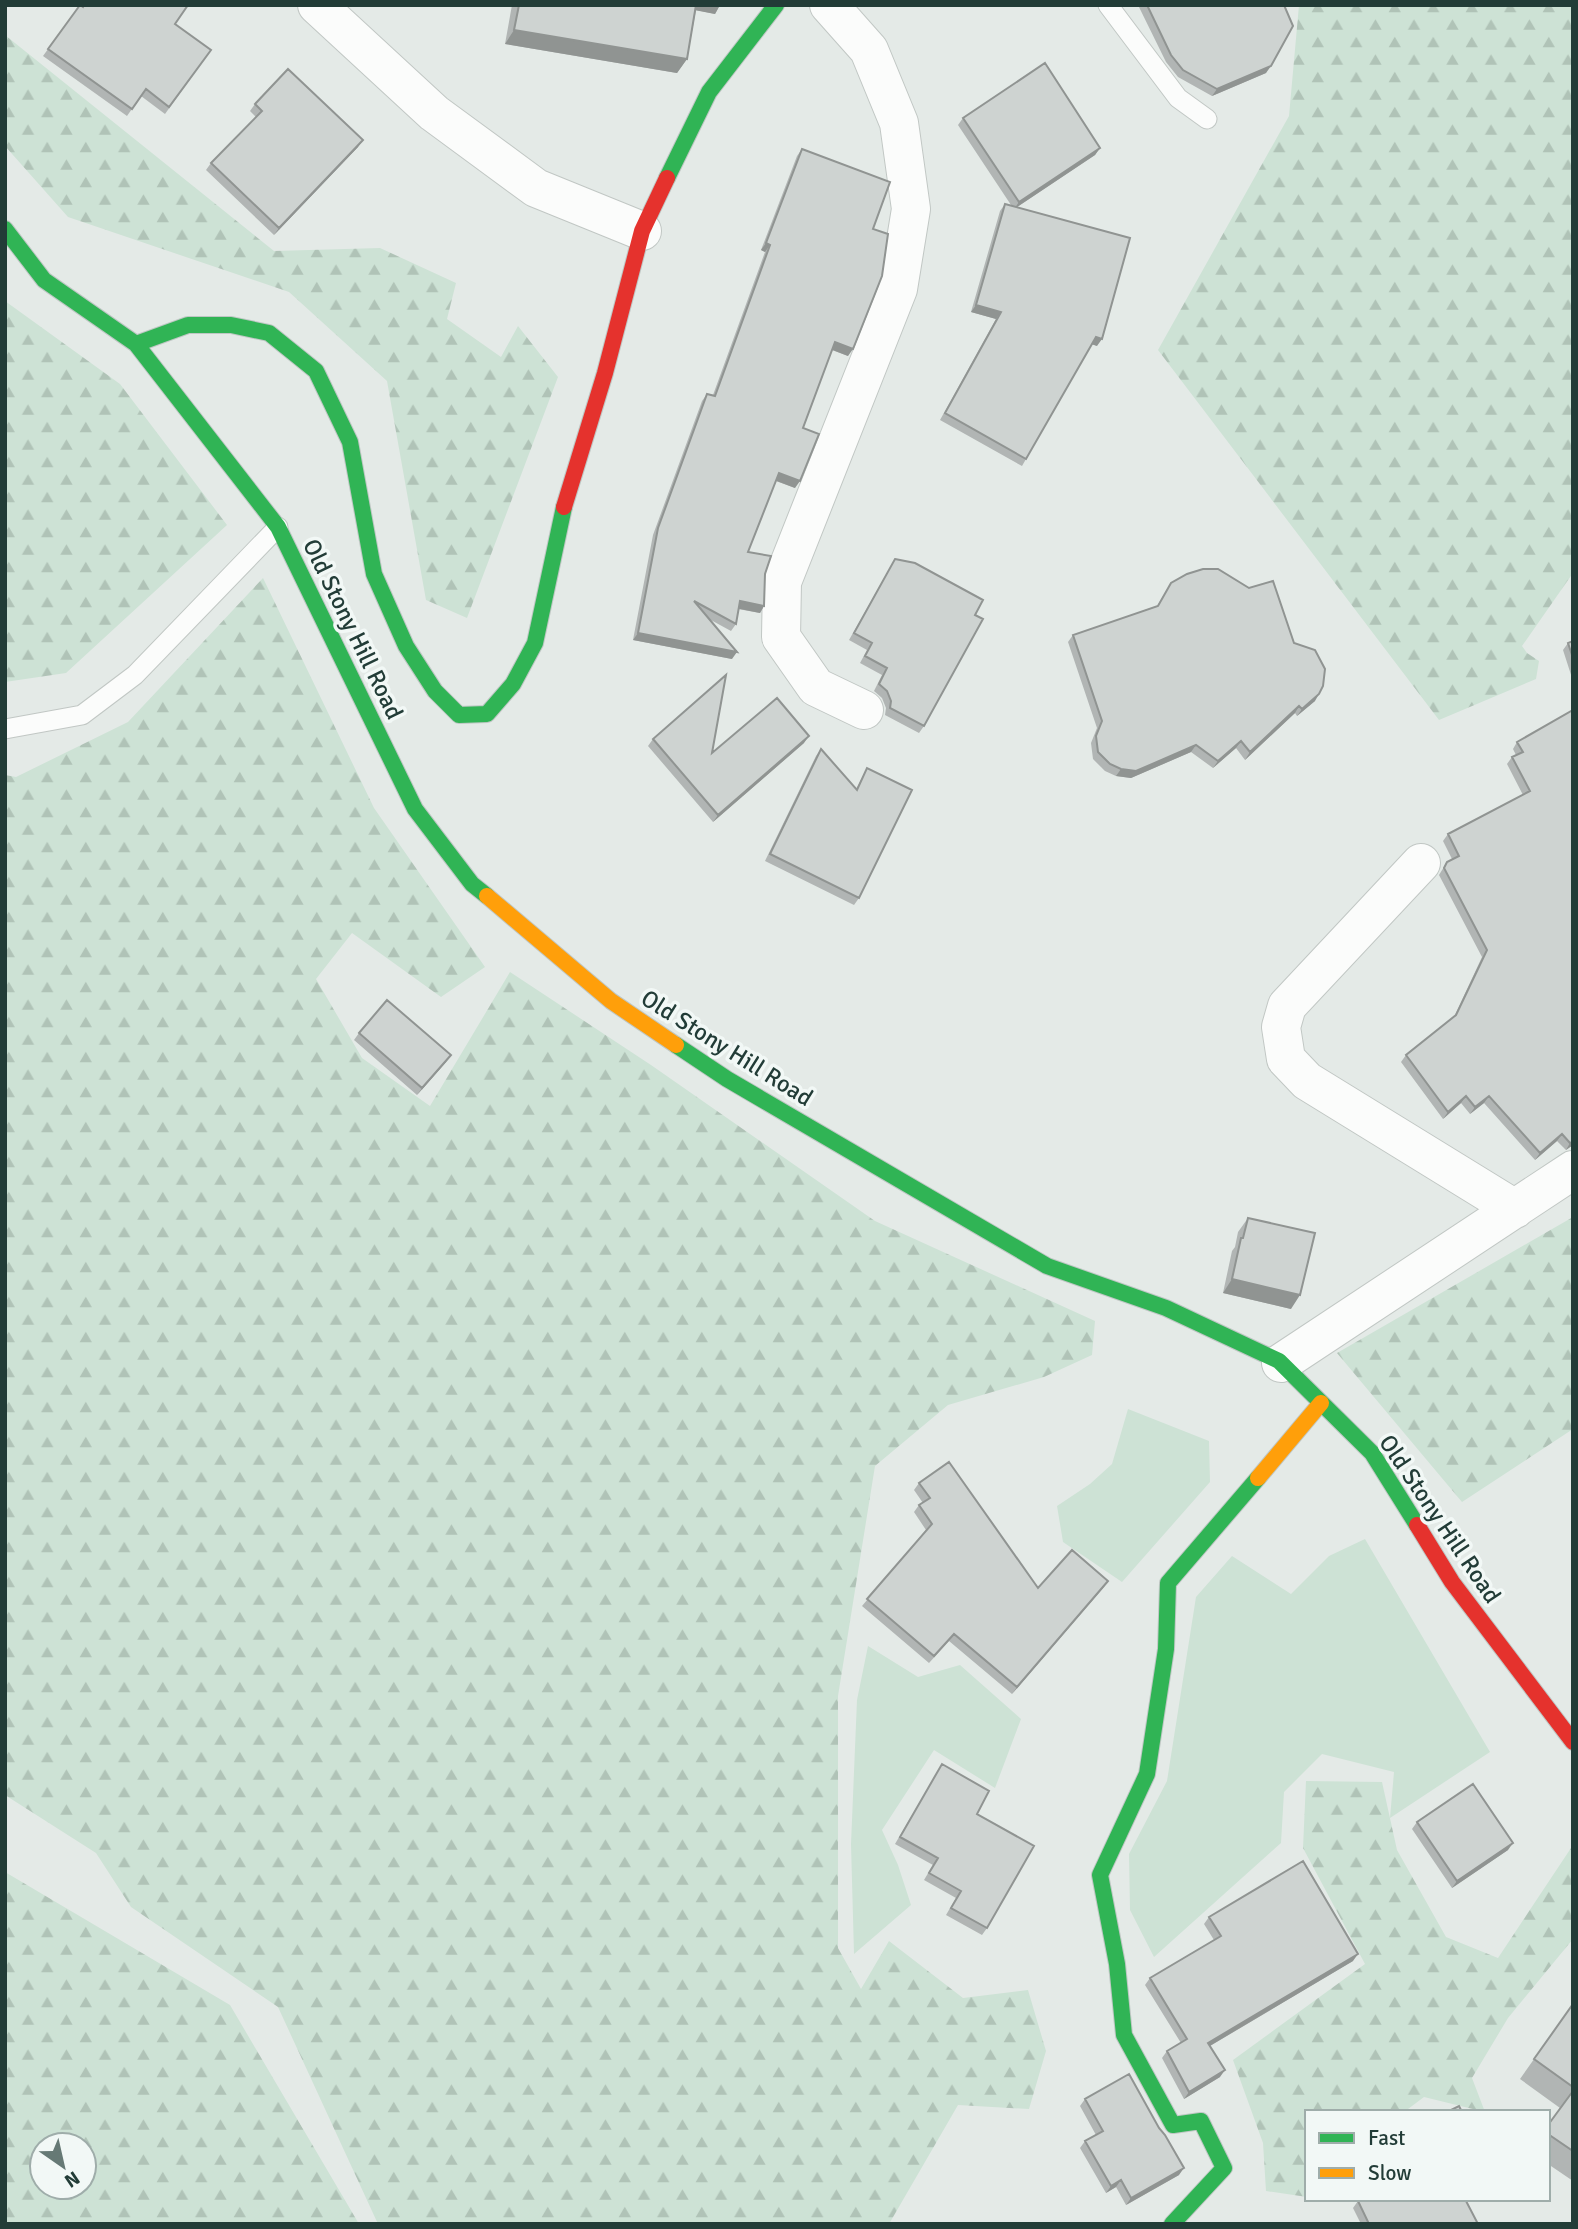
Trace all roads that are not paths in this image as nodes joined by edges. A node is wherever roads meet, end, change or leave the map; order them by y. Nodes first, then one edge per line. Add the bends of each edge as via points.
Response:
1 (317, 5) edge
2 (776, 5) edge
3 (829, 5) edge
4 (1108, 5) edge
5 (1207, 119) dead end
6 (5, 229) edge
7 (642, 231) junction
8 (136, 344) junction
9 (278, 527) junction
10 (864, 710) dead end
11 (5, 729) edge
12 (1421, 863) dead end
13 (1573, 1170) edge
14 (1514, 1209) junction
15 (1281, 1363) junction
16 (1321, 1403) junction
17 (1573, 1742) edge
18 (1172, 2224) edge

1 - 7 street via 433,113 536,188
2 - 7 street via 709,92
3 - 10 street via 869,50 899,123 911,209 898,289 782,582 781,637 816,687
4 - 5 lane via 1178,98
6 - 8 street, Old Stony Hill Road via 44,280
7 - 8 street via 566,498 535,643 513,684 487,714 459,715 435,691 406,646 374,574 350,442 316,371 269,333 231,325 188,325
8 - 9 street, Old Stony Hill Road
9 - 11 lane via 135,675 82,715
9 - 15 street, Old Stony Hill Road via 415,809 472,884 611,1001 727,1079 1047,1266 1166,1308
12 - 14 street via 1287,1006 1281,1027 1286,1059 1307,1082
13 - 14 street
14 - 15 street
15 - 16 street, Old Stony Hill Road
16 - 17 street, Old Stony Hill Road via 1372,1453 1452,1583
16 - 18 street via 1168,1583 1166,1649 1147,1774 1100,1875 1117,1964 1124,2035 1173,2125 1201,2122 1224,2168

